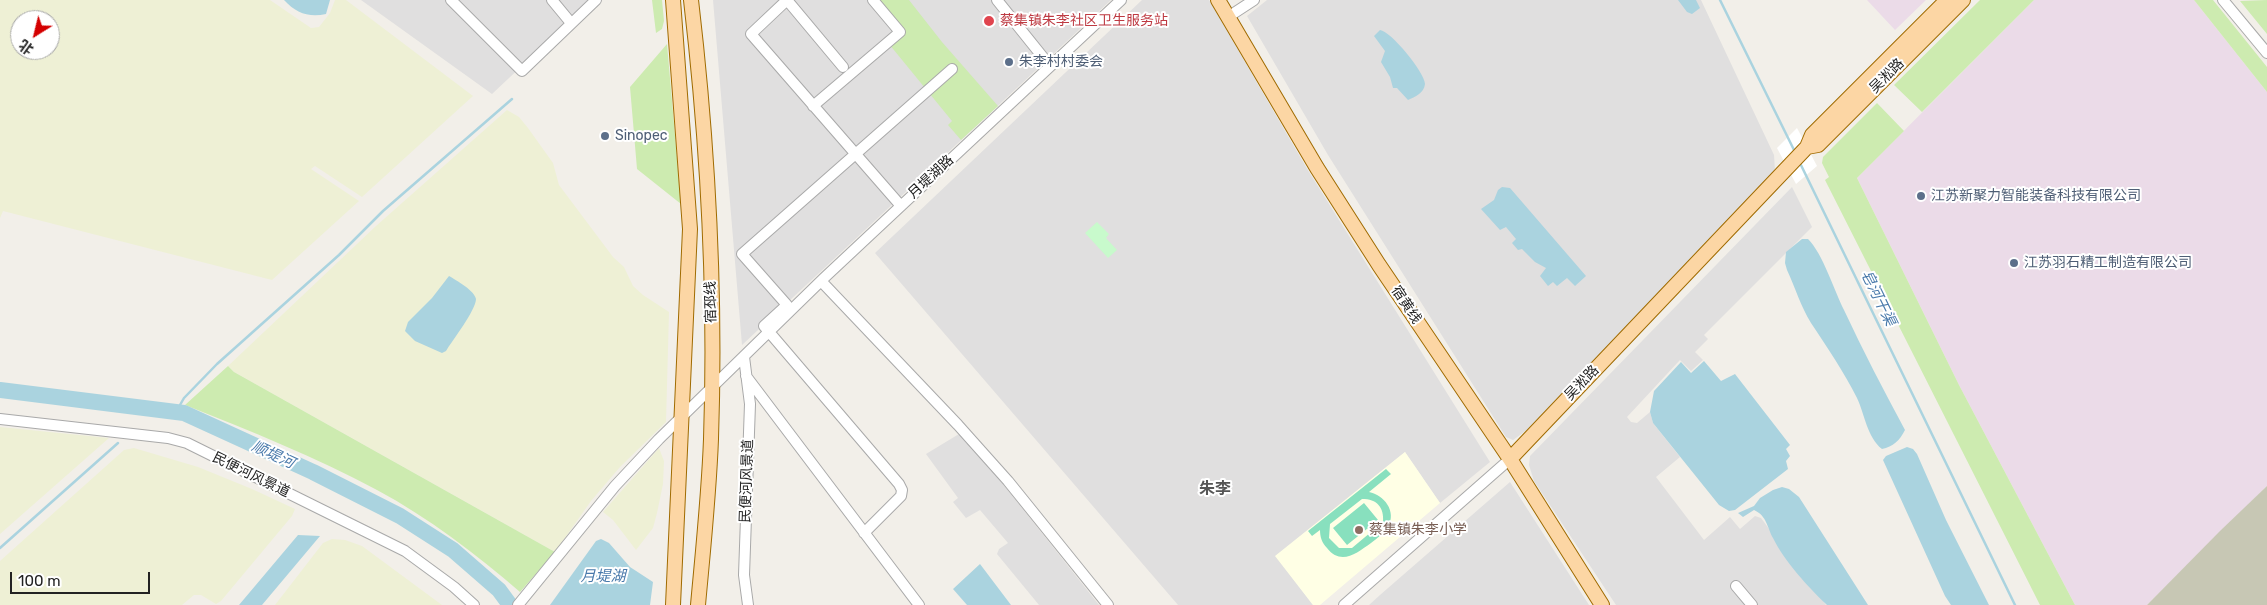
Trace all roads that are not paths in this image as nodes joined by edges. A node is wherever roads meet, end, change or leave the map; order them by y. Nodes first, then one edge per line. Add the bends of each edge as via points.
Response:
1 (451, 0) edge
2 (552, 0) edge
3 (596, 0) edge
4 (673, 0) edge
5 (691, 0) edge
6 (787, 0) edge
7 (873, 0) edge
8 (997, 0) edge
9 (1121, 0) edge
10 (1218, 0) edge
11 (1254, 0) edge
12 (1947, 0) edge
13 (1963, 0) edge
14 (2223, 0) edge
15 (1228, 17) junction
16 (571, 23) junction
17 (2267, 53) edge
18 (1050, 66) junction
19 (844, 67) dead end
20 (952, 69) dead end
21 (813, 106) junction
22 (1808, 147) junction
23 (855, 153) junction
24 (900, 206) junction
25 (822, 281) junction
26 (769, 332) junction
27 (744, 357) junction
28 (746, 376) junction
29 (711, 389) junction
30 (681, 417) junction
31 (0, 419) edge
32 (1510, 459) junction
33 (864, 533) junction
34 (1736, 586) dead end
35 (519, 604) edge
36 (474, 605) edge
37 (673, 605) edge
38 (698, 605) edge
39 (748, 605) edge
40 (919, 605) edge
41 (1108, 605) edge
42 (1344, 605) edge
43 (1602, 605) edge
44 (1752, 605) edge

1 - 16 street via 522,71
2 - 16 street
3 - 16 street
4 - 30 main road, 宿邳线 via 690,229
5 - 29 main road, 宿邳线 via 703,97
6 - 19 street
6 - 21 street via 750,34
7 - 21 street via 900,32
8 - 18 street
9 - 18 street, 月堤湖路
10 - 15 main road, 宿黄线
11 - 15 street
12 - 22 main road, 吴淞路 via 1812,135
13 - 22 main road, 吴淞路 via 1818,145
14 - 17 street
15 - 32 main road, 宿黄线 via 1327,184
18 - 24 street, 月堤湖路
20 - 23 street
21 - 23 street
22 - 32 main road, 吴淞路
23 - 24 street
23 - 26 street via 742,254 787,304 764,326
24 - 25 street, 月堤湖路
25 - 26 street, 月堤湖路
25 - 41 street via 1008,481
26 - 27 street, 月堤湖路
26 - 33 street via 902,490 901,496
27 - 28 street, 民便河风景道
27 - 29 street, 月堤湖路
28 - 33 street
28 - 39 street, 民便河风景道 via 750,404 744,575
29 - 30 street, 月堤湖路
29 - 38 main road, 宿邳线 via 711,440
30 - 35 street, 月堤湖路 via 615,486
30 - 37 main road, 宿邳线
31 - 36 street, 民便河风景道 via 168,438 187,443 406,551
32 - 42 street, 吴淞路
32 - 43 main road, 宿黄线
33 - 40 street
34 - 44 street

